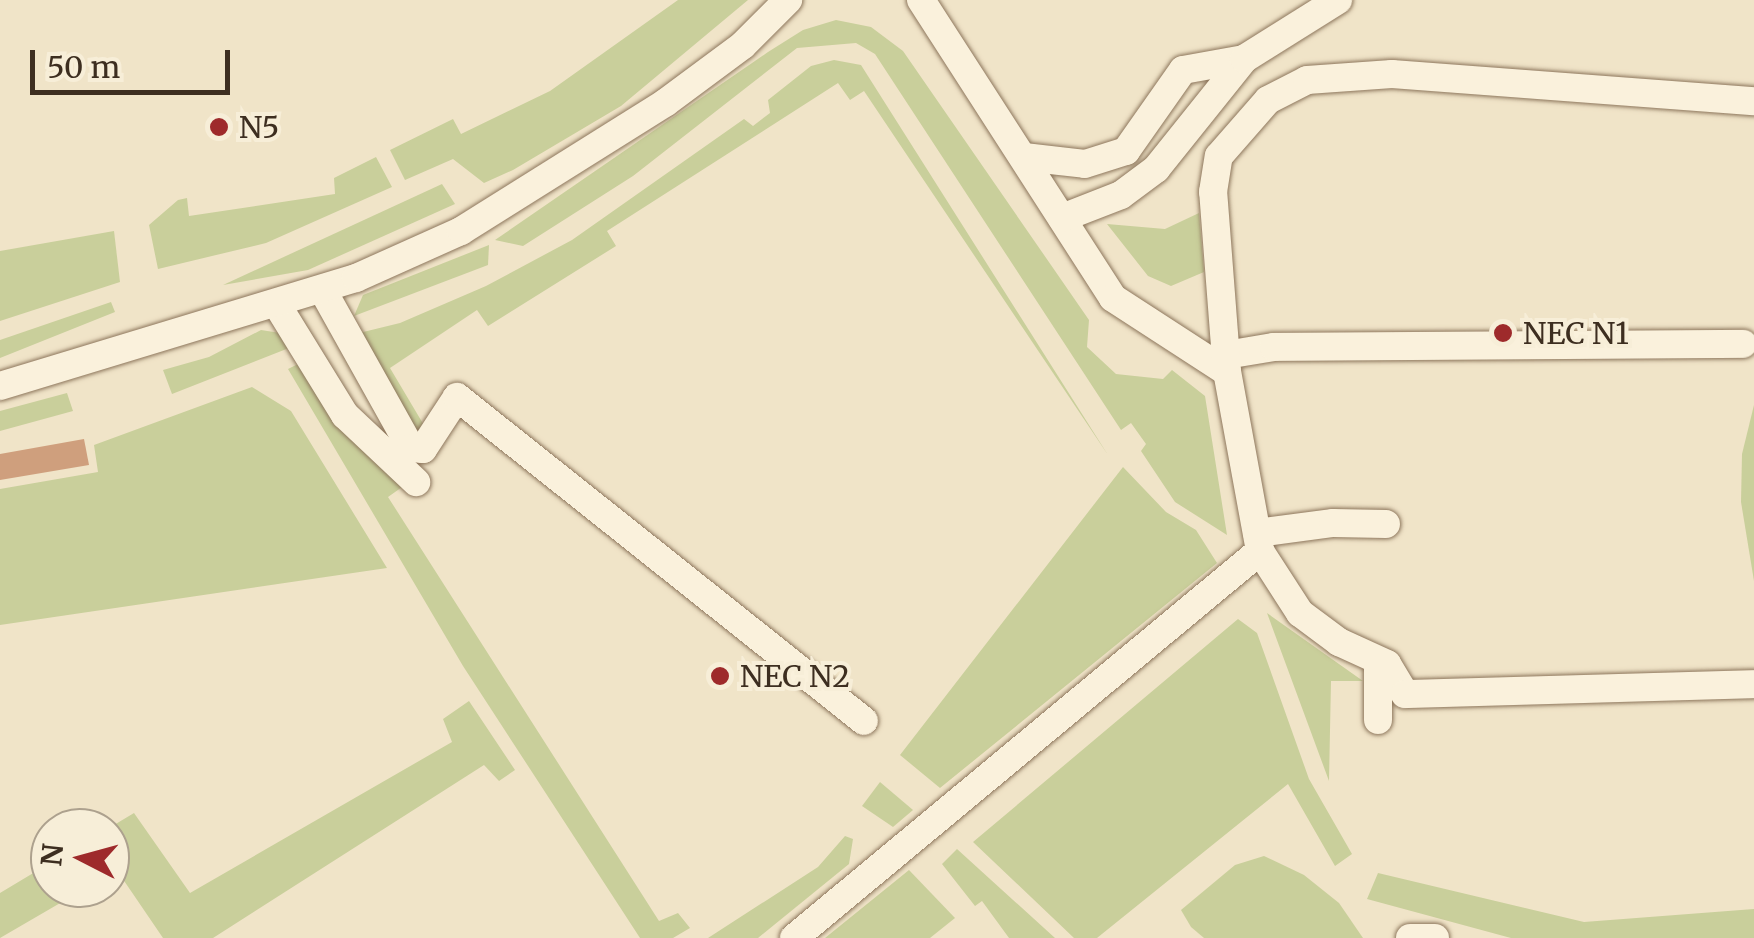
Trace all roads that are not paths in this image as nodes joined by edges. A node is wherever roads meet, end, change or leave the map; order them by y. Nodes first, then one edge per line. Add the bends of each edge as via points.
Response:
1 (788, 0) edge
2 (921, 0) edge
3 (1338, 0) edge
4 (1244, 59) junction
5 (1219, 90) junction
6 (1754, 102) edge
7 (1248, 120) junction
8 (1024, 157) junction
9 (1062, 218) junction
10 (322, 290) junction
11 (276, 303) junction
12 (1743, 344) dead end
13 (1226, 364) junction
14 (0, 386) edge
15 (416, 482) dead end
16 (1386, 524) dead end
17 (1258, 542) junction
18 (1378, 660) junction
19 (1754, 684) edge
20 (1378, 720) dead end
21 (864, 721) dead end
22 (794, 938) edge
23 (1410, 938) edge
24 (1435, 938) edge

1 - 10 street via 743,45 566,170 461,230
2 - 8 street
3 - 4 street
4 - 5 street
4 - 8 street via 1182,70 1126,150 1085,164
5 - 7 street
5 - 9 street via 1156,169 1120,195
6 - 7 street via 1343,74 1307,80
7 - 13 street via 1219,156 1213,192
8 - 9 street
9 - 13 street via 1112,298
10 - 11 street
10 - 21 street via 411,448 423,450 457,397
11 - 14 street
11 - 15 street via 345,415
12 - 13 street via 1274,347
13 - 17 street
16 - 17 street via 1333,523
17 - 18 street via 1300,612
17 - 22 street
18 - 19 street via 1405,694
18 - 20 street
23 - 24 street

